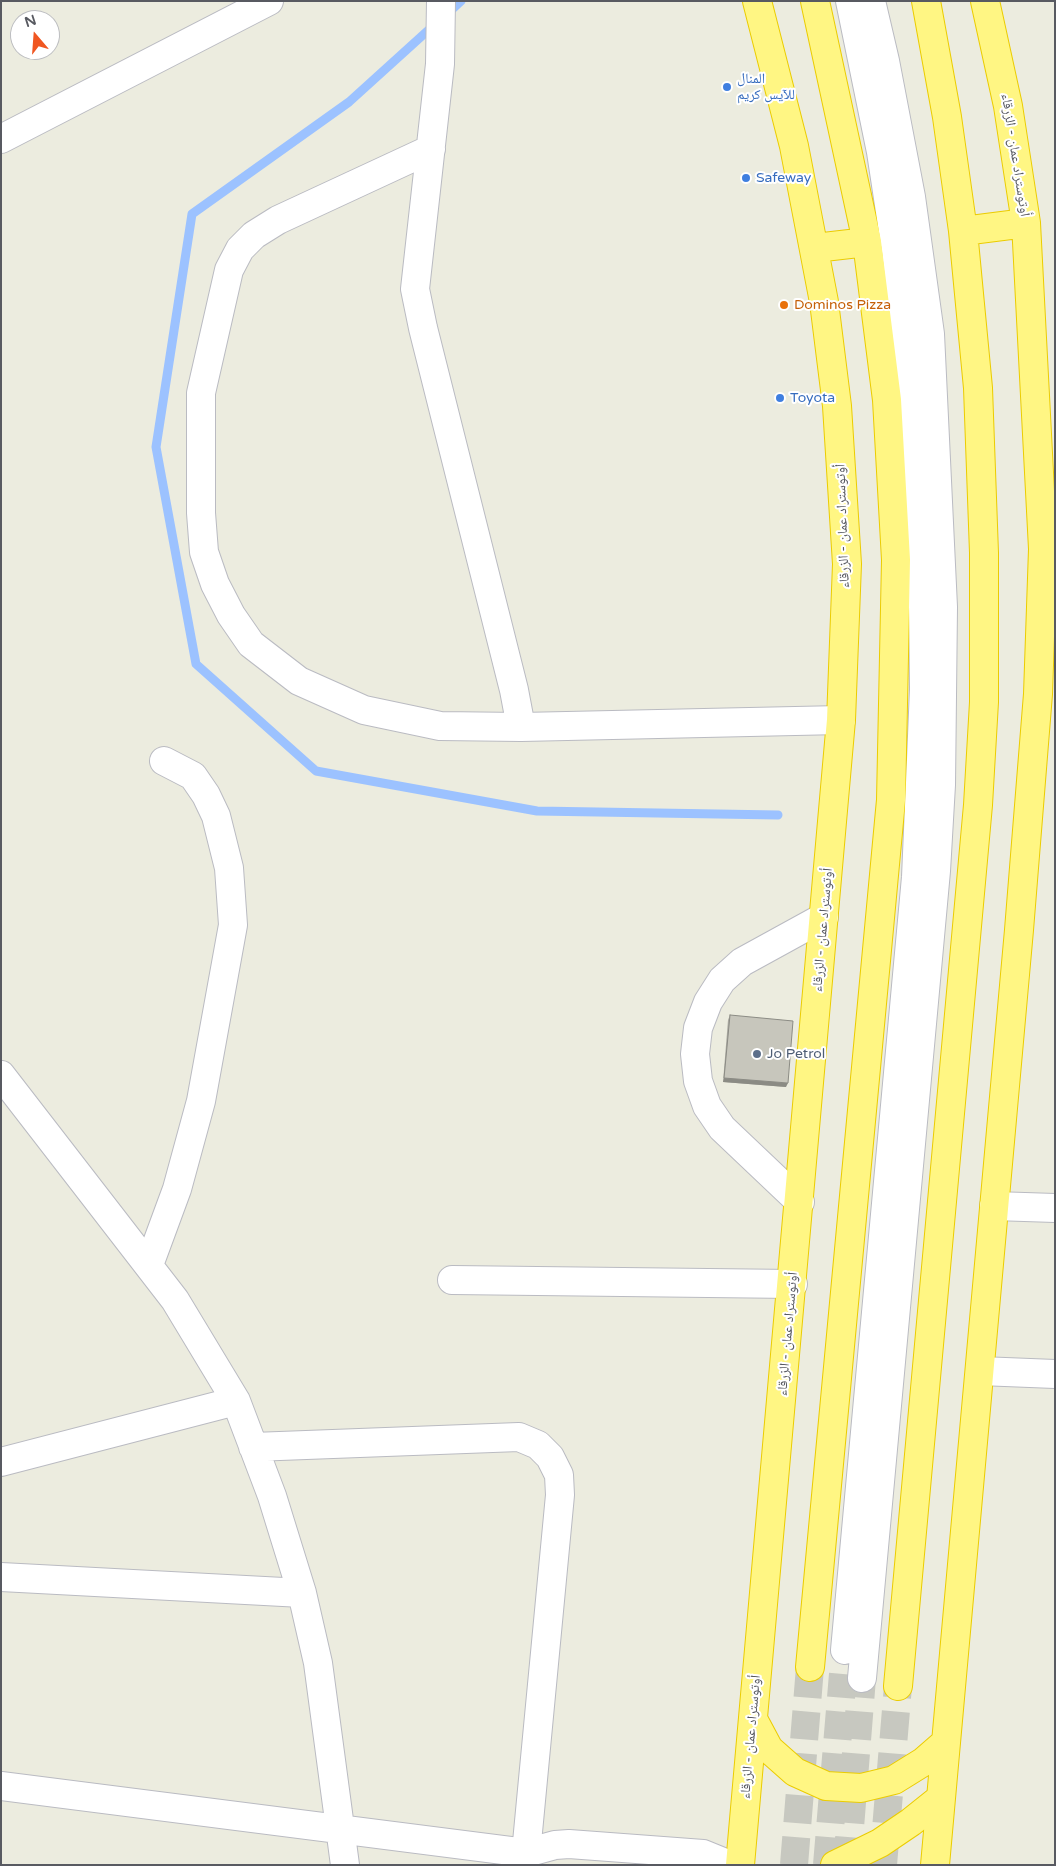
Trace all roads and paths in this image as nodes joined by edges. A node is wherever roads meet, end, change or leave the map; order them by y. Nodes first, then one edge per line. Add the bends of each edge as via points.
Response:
1 (269, 1) edge
2 (441, 1) edge
3 (757, 1) edge
4 (815, 1) edge
5 (850, 1) edge
6 (871, 1) edge
7 (926, 1) edge
8 (985, 1) edge
9 (1, 139) edge
10 (431, 148) junction
11 (1026, 223) junction
12 (963, 231) junction
13 (867, 242) junction
14 (815, 248) junction
15 (1046, 693) edge
16 (841, 720) junction
17 (521, 727) junction
18 (164, 761) dead end
19 (824, 917) junction
20 (1, 1075) edge
21 (800, 1202) junction
22 (994, 1206) junction
23 (1055, 1208) edge
24 (150, 1265) junction
25 (452, 1280) dead end
26 (793, 1284) junction
27 (980, 1371) junction
28 (1055, 1374) edge
29 (236, 1401) junction
30 (253, 1447) junction
31 (1, 1462) edge
32 (1, 1577) edge
33 (302, 1593) junction
34 (810, 1667) tunnel mouth
35 (898, 1686) tunnel mouth
36 (753, 1719) junction
37 (946, 1742) junction
38 (1, 1786) edge
39 (941, 1798) junction
40 (342, 1831) junction
41 (535, 1859) edge
42 (345, 1865) edge
43 (730, 1865) edge
44 (740, 1865) edge
45 (835, 1865) edge
46 (935, 1865) edge

1 - 9 street
2 - 10 street via 440,64
3 - 14 highway, أوتوستراد عمان - الزرقاء via 794,146
4 - 13 highway
5 - 6 street via 881,152 907,350 923,605 924,689 916,876 853,1676 936,871 941,785 943,607 930,334 911,197
7 - 12 highway via 948,117
8 - 11 highway, أوتوستراد عمان - الزرقاء via 1008,106
10 - 17 street via 415,289
10 - 17 street via 278,220 254,235 240,249 229,270 201,393 204,552 231,616 251,644 299,681 364,710 440,726
11 - 12 highway
11 - 15 highway, أوتوستراد عمان - الزرقاء via 1043,549
12 - 35 highway via 978,388 984,553 984,702 978,805
13 - 14 highway
13 - 34 highway via 887,400 896,560 891,800
14 - 16 highway, أوتوستراد عمان - الزرقاء via 837,406 847,564
15 - 22 highway, أوتوستراد عمان - الزرقاء
16 - 17 street
16 - 19 highway, أوتوستراد عمان - الزرقاء
18 - 24 street via 192,776 216,816 229,868 233,925 201,1101 177,1189
19 - 21 highway, أوتوستراد عمان - الزرقاء
19 - 21 street via 742,962 722,980 708,1002 698,1028 695,1054 707,1106 722,1128
20 - 24 street
21 - 26 highway, أوتوستراد عمان - الزرقاء
22 - 23 street
22 - 27 highway, أوتوستراد عمان - الزرقاء
24 - 29 street via 199,1337
25 - 26 street
26 - 36 highway, أوتوستراد عمان - الزرقاء
27 - 28 street
27 - 37 highway, أوتوستراد عمان - الزرقاء
29 - 30 street
29 - 31 street
30 - 33 street
30 - 41 street via 509,1436 538,1445 550,1457 559,1475 560,1495
32 - 33 street
33 - 40 street via 318,1663
36 - 37 highway via 769,1749 795,1772 826,1786 861,1788 894,1780 923,1762
36 - 44 highway, أوتوستراد عمان - الزرقاء
37 - 39 highway, أوتوستراد عمان - الزرقاء
38 - 40 street
39 - 45 highway via 880,1843
39 - 46 highway, أوتوستراد عمان - الزرقاء
40 - 41 street
40 - 42 street
41 - 43 street via 555,1845 569,1844 703,1854

